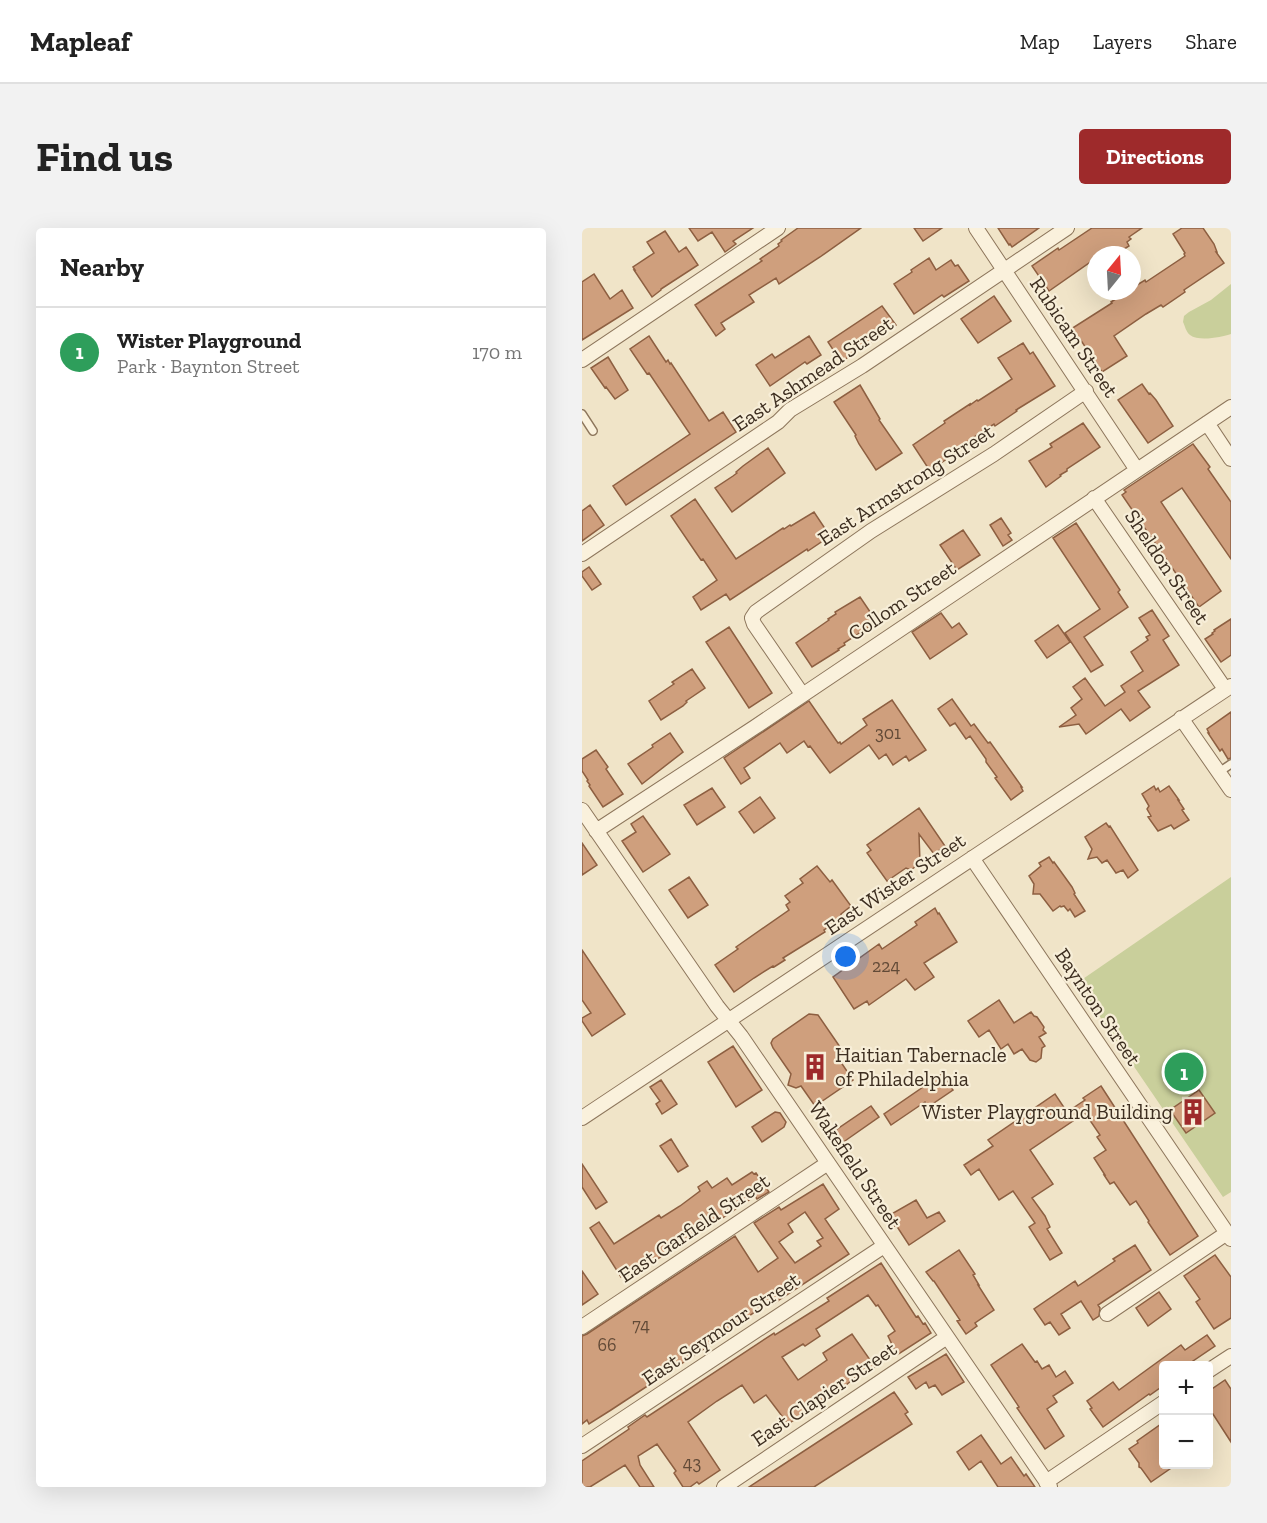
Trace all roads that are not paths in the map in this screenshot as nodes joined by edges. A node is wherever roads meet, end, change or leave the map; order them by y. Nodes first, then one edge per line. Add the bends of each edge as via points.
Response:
1 (778, 228) edge
2 (976, 228) edge
3 (1067, 228) edge
4 (1004, 270) junction
5 (582, 360) edge
6 (1086, 391) junction
7 (1231, 407) edge
8 (582, 414) edge
9 (1206, 423) junction
10 (593, 431) dead end
11 (1231, 459) edge
12 (1137, 470) junction
13 (1094, 498) junction
14 (582, 554) edge
15 (1228, 687) edge
16 (802, 694) junction
17 (1181, 718) junction
18 (1231, 764) edge
19 (1219, 772) junction
20 (1231, 790) edge
21 (582, 810) edge
22 (596, 831) junction
23 (972, 858) junction
24 (729, 1021) junction
25 (582, 1118) edge
26 (828, 1164) junction
27 (1229, 1236) edge
28 (884, 1246) junction
29 (1107, 1314) dead end
30 (582, 1327) edge
31 (947, 1336) junction
32 (1230, 1360) edge
33 (1213, 1369) edge
34 (1159, 1406) edge
35 (582, 1446) edge
36 (1048, 1484) edge
37 (724, 1487) edge

1 - 5 street
2 - 4 street, Rubicam Street
3 - 4 street, East Ashmead Street
4 - 6 street, Rubicam Street
4 - 14 street, East Ashmead Street via 790,410 778,422
6 - 12 street, Rubicam Street
6 - 16 street, East Armstrong Street via 871,531 756,612 754,624
7 - 9 street, Collom Street
8 - 10 lane
9 - 11 street
9 - 12 street, Collom Street
12 - 13 street, Collom Street
13 - 15 street, Sheldon Street
13 - 16 street, Collom Street
15 - 17 street, East Wister Street
16 - 22 street, Collom Street
17 - 19 street
17 - 23 street, East Wister Street
18 - 19 lane
19 - 20 street
21 - 22 street, Wakefield Street
22 - 24 street, Wakefield Street
23 - 24 street, East Wister Street
23 - 27 street, Baynton Street
24 - 25 street, East Wister Street
24 - 26 street, Wakefield Street
26 - 28 street, Wakefield Street
26 - 30 street, East Garfield Street
27 - 29 street
28 - 31 street, Wakefield Street
28 - 35 street, East Seymour Street
31 - 36 street, Wakefield Street
31 - 37 street, East Clapier Street
32 - 33 street
34 - 36 street

